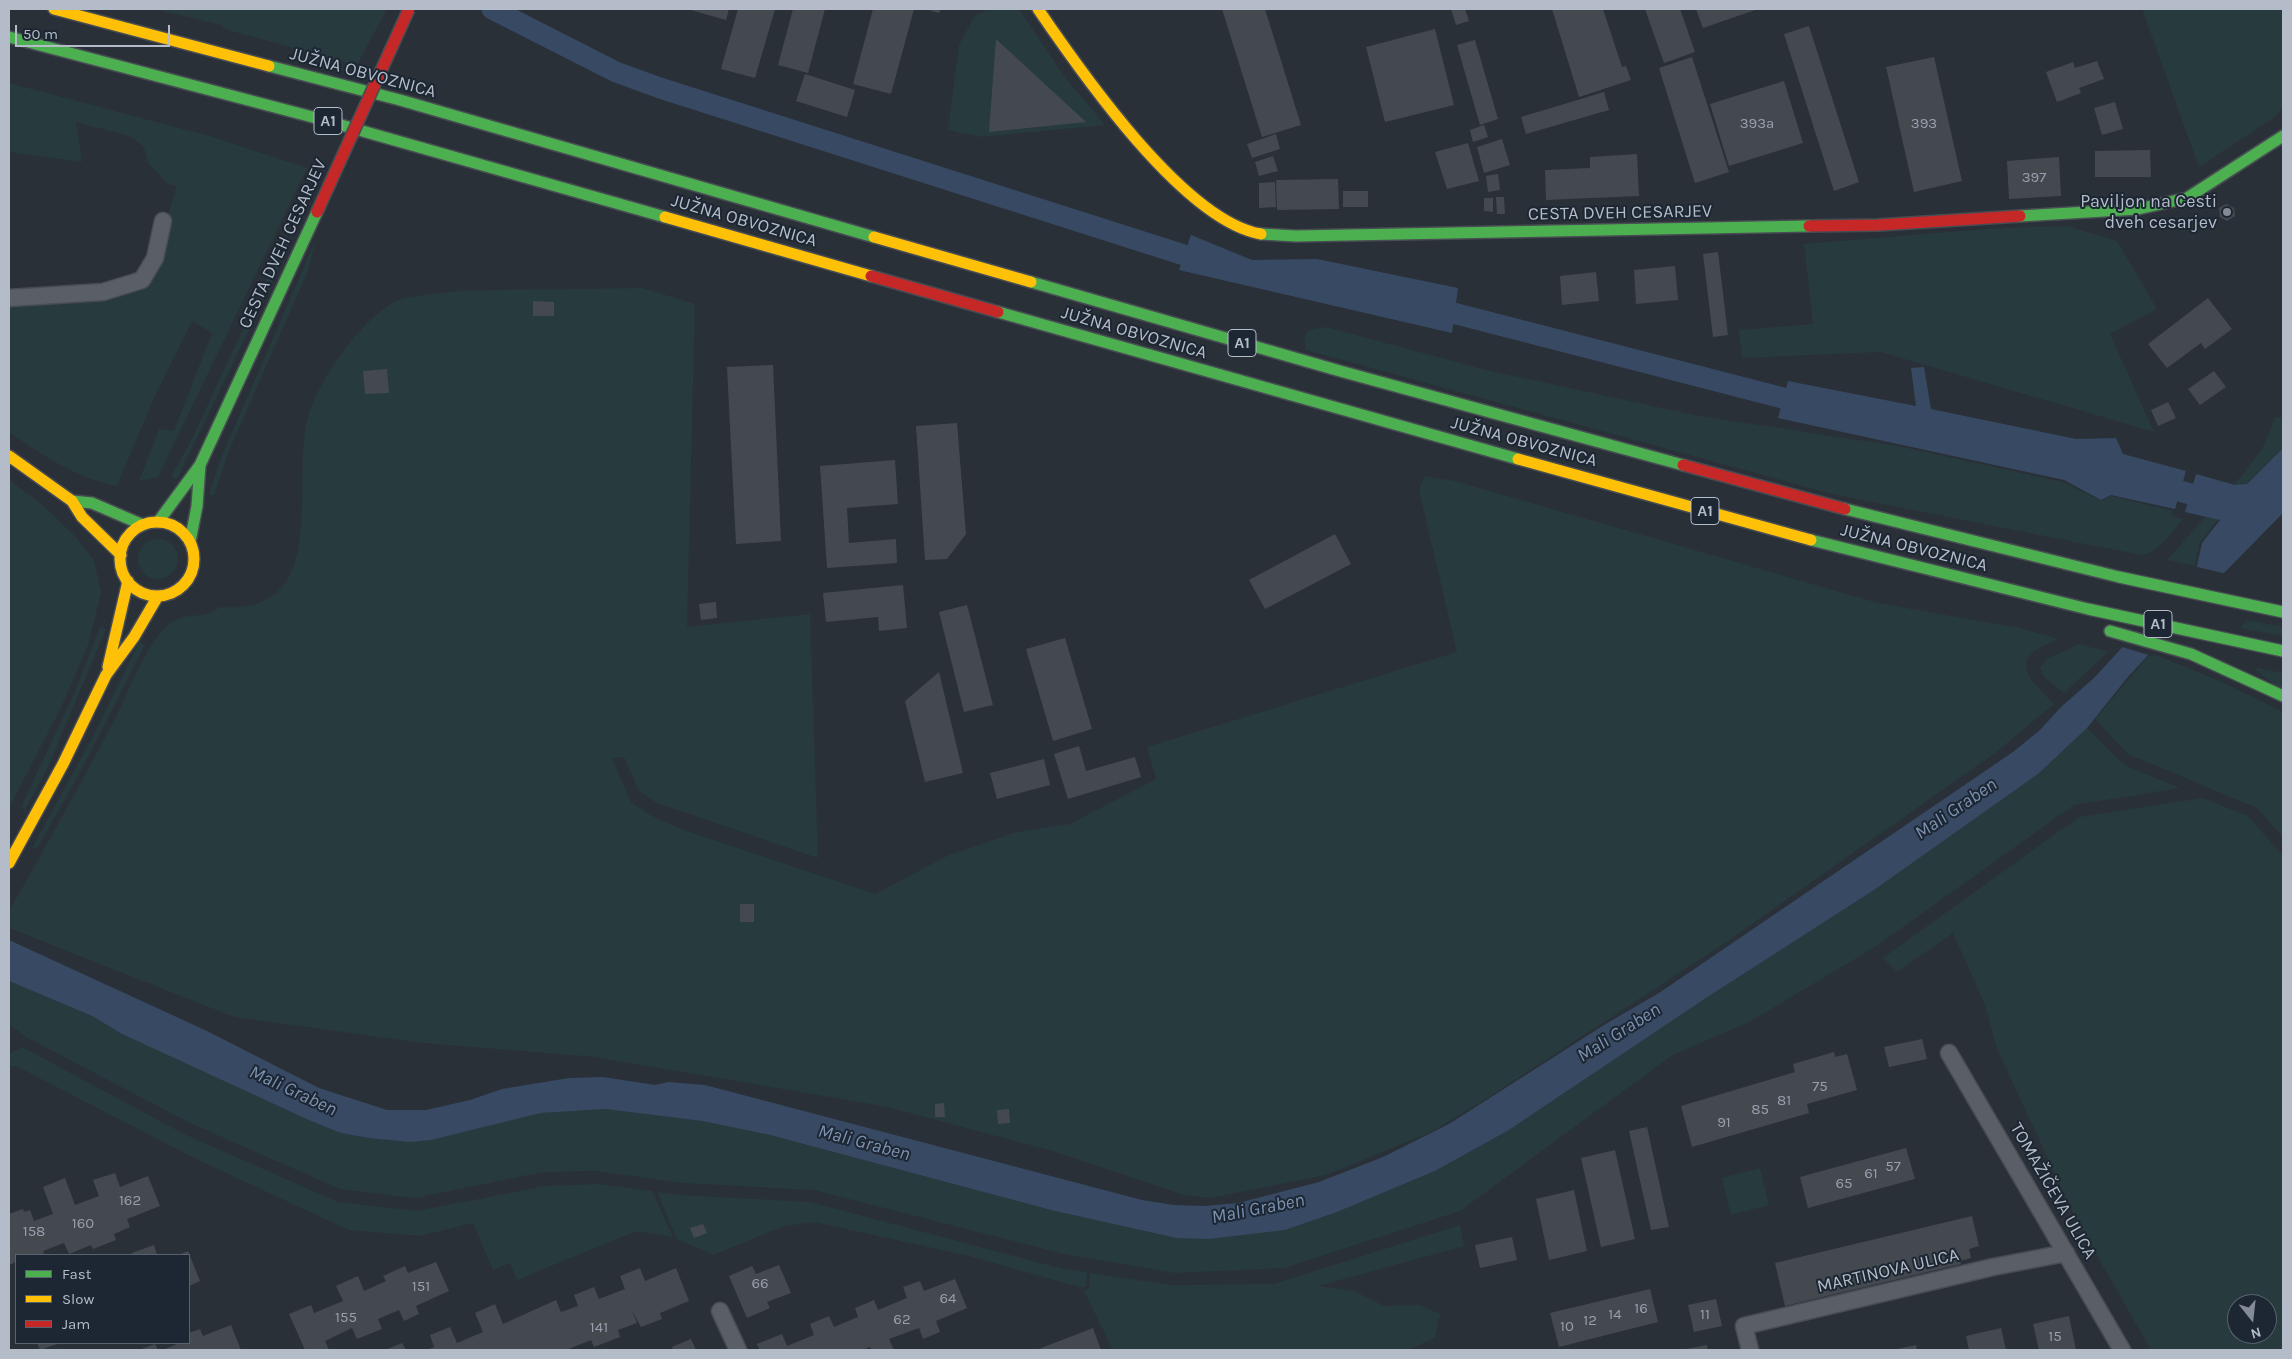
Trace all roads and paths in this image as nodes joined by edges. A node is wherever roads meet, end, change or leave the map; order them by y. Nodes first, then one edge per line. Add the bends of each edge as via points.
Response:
1 (54, 9) edge
2 (409, 9) edge
3 (1038, 9) edge
4 (9, 37) edge
5 (2283, 136) edge
6 (163, 221) dead end
7 (9, 298) edge
8 (9, 456) edge
9 (200, 465) junction
10 (72, 501) junction
11 (158, 522) junction
12 (143, 525) junction
13 (190, 542) junction
14 (121, 555) junction
15 (128, 581) junction
16 (158, 596) junction
17 (2088, 609) junction
18 (2283, 612) edge
19 (2283, 651) edge
20 (106, 675) junction
21 (2283, 696) edge
22 (9, 863) edge
23 (1949, 1053) dead end
24 (2066, 1254) junction
25 (720, 1310) dead end
26 (738, 1350) edge
27 (1750, 1350) edge
28 (2122, 1350) edge

1 - 18 main road, JUŽNA OBVOZNICA / A1 via 409,103 1359,377 1831,506 2119,577
2 - 9 main road, CESTA DVEH CESARJEV, bridge
3 - 5 main road, CESTA DVEH CESARJEV via 1075,64 1147,153 1206,207 1244,230 1263,234 1315,236 1878,225 2138,209 2188,198
4 - 17 main road, JUŽNA OBVOZNICA / A1 via 320,119 1324,406 1790,534
6 - 7 street via 155,258 142,280 103,292
8 - 10 main road
9 - 11 main road, CESTA DVEH CESARJEV
9 - 13 main road, CESTA DVEH CESARJEV
10 - 12 main road via 92,503
10 - 14 main road via 82,517
11 - 12 main road
11 - 13 main road via 180,530
12 - 14 main road via 125,540
13 - 16 main road via 194,558 187,581 174,592
14 - 15 main road
15 - 16 main road via 138,590
15 - 20 main road
16 - 20 main road
17 - 19 main road, JUŽNA OBVOZNICA / A1
17 - 21 main road via 2110,631 2191,654
20 - 22 main road via 63,764
23 - 24 street, TOMAŽIČEVA ULICA
24 - 27 street, MARTINOVA ULICA via 1993,1267 1744,1326
24 - 28 street, TOMAŽIČEVA ULICA
25 - 26 street

